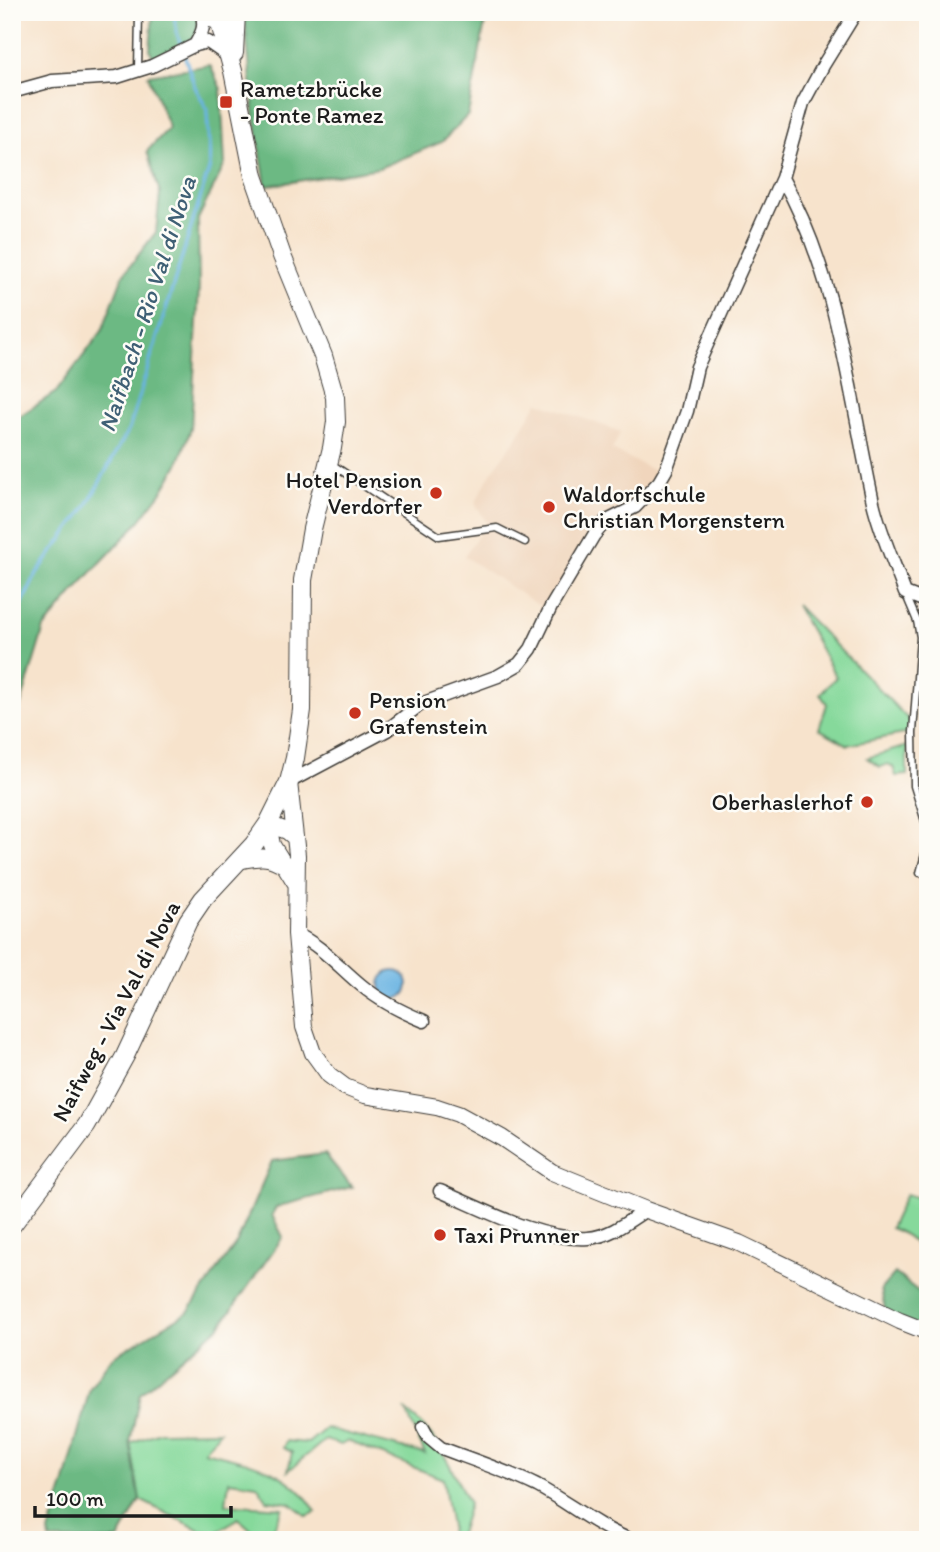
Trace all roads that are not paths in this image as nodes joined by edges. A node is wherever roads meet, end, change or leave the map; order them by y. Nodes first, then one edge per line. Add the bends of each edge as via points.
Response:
1 (139, 12) edge
2 (201, 12) edge
3 (856, 12) edge
4 (230, 15) edge
5 (208, 42) junction
6 (195, 45) junction
7 (230, 63) junction
8 (138, 71) junction
9 (12, 92) edge
10 (782, 178) junction
11 (329, 462) junction
12 (525, 542) dead end
13 (905, 593) junction
14 (928, 602) edge
15 (289, 782) junction
16 (268, 824) junction
17 (928, 831) edge
18 (294, 837) junction
19 (928, 843) edge
20 (238, 861) junction
21 (920, 873) dead end
22 (291, 875) junction
23 (296, 934) junction
24 (424, 1021) dead end
25 (440, 1191) dead end
26 (646, 1210) junction
27 (12, 1225) edge
28 (928, 1332) edge
29 (423, 1427) dead end
30 (631, 1540) edge

1 - 8 lane
2 - 4 main road via 207,17
2 - 6 street via 205,22
3 - 10 street via 803,103
4 - 5 street
4 - 7 main road, Naifweg - Via Val di Nova
5 - 6 street
5 - 7 street
6 - 8 street
7 - 11 main road, Naifweg - Via Val di Nova via 254,176 335,397
8 - 9 street via 117,77 52,81
10 - 13 street via 802,213 819,260 848,371 874,505
10 - 15 street via 697,367 666,470 648,496 605,522 594,535 519,664 421,704 387,730
11 - 12 lane via 439,536 497,528
11 - 15 main road, Naifweg - Via Val di Nova via 303,580 302,710
13 - 14 street
13 - 17 lane via 920,637 914,786
15 - 16 main road, Naifweg - Via Val di Nova
15 - 18 street
16 - 18 street
16 - 20 main road, Naifweg - Via Val di Nova
16 - 22 street via 272,845
18 - 22 street via 297,855
19 - 21 lane
20 - 22 street via 272,857
20 - 27 main road, Naifweg - Via Val di Nova via 188,921 109,1088
22 - 23 street
23 - 24 street via 313,941 363,987
23 - 26 street via 304,1027 313,1053 329,1075 365,1095 458,1114 552,1172
25 - 26 street via 523,1226 562,1236 605,1234
26 - 28 street via 739,1243
29 - 30 street via 442,1448 534,1485

